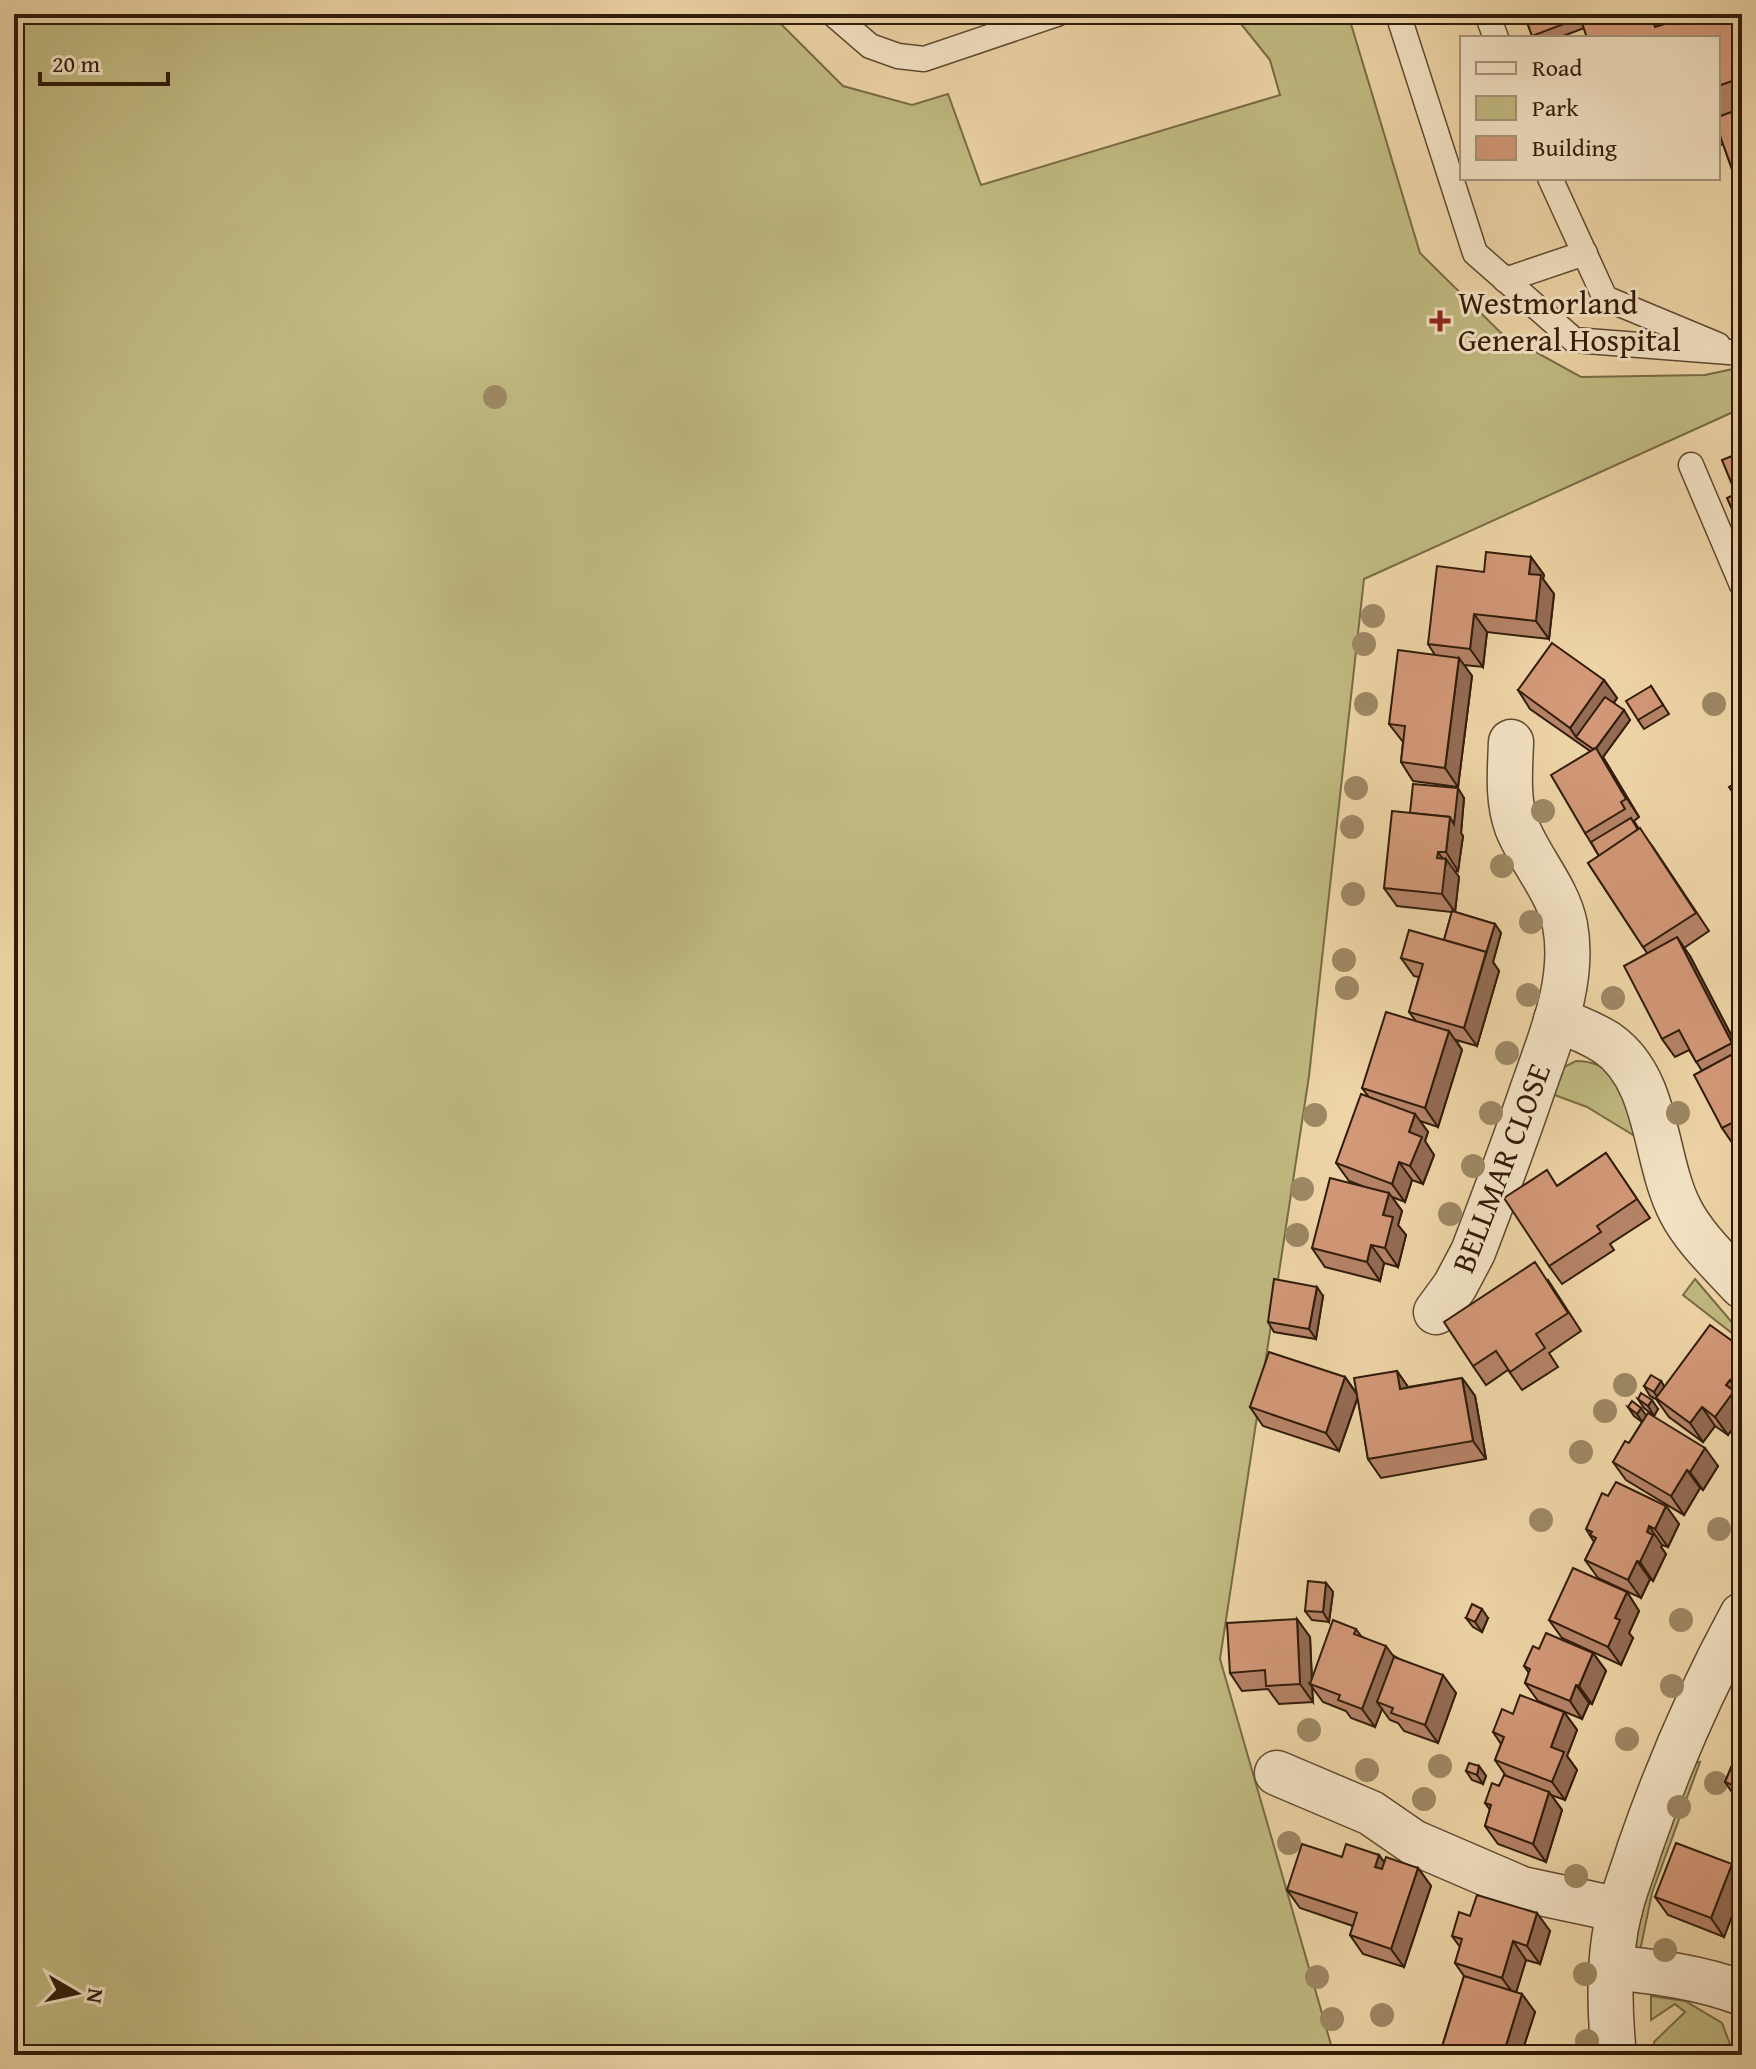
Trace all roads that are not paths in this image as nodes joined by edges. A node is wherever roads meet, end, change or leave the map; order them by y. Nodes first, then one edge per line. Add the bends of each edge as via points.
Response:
1 (833, 14) edge
2 (1057, 14) edge
3 (1398, 14) edge
4 (1487, 14) edge
5 (1495, 36) edge
6 (1551, 180) edge
7 (1585, 253) junction
8 (1505, 280) junction
9 (1740, 353) edge
10 (1691, 465) dead end
11 (1742, 585) edge
12 (1511, 742) dead end
13 (1556, 1020) junction
14 (1742, 1286) edge
15 (1436, 1312) dead end
16 (1742, 1615) edge
17 (1277, 1773) dead end
18 (1620, 1910) junction
19 (1612, 1967) junction
20 (1742, 1993) edge
21 (1614, 2055) edge

1 - 2 lane via 870,46 924,59
3 - 8 lane via 1475,253
4 - 5 lane
6 - 7 lane
7 - 8 lane
7 - 9 lane via 1605,298
8 - 9 lane via 1574,340
10 - 11 lane
12 - 13 street, BELLMAR CLOSE via 1513,816 1553,888 1565,928 1567,956
13 - 14 street, BELLMAR CLOSE via 1608,1044 1633,1071 1681,1213
13 - 15 street, BELLMAR CLOSE via 1473,1252
16 - 18 street via 1662,1782
17 - 18 street via 1371,1813 1413,1842 1522,1889
18 - 19 street
19 - 20 street via 1679,1974
19 - 21 street

